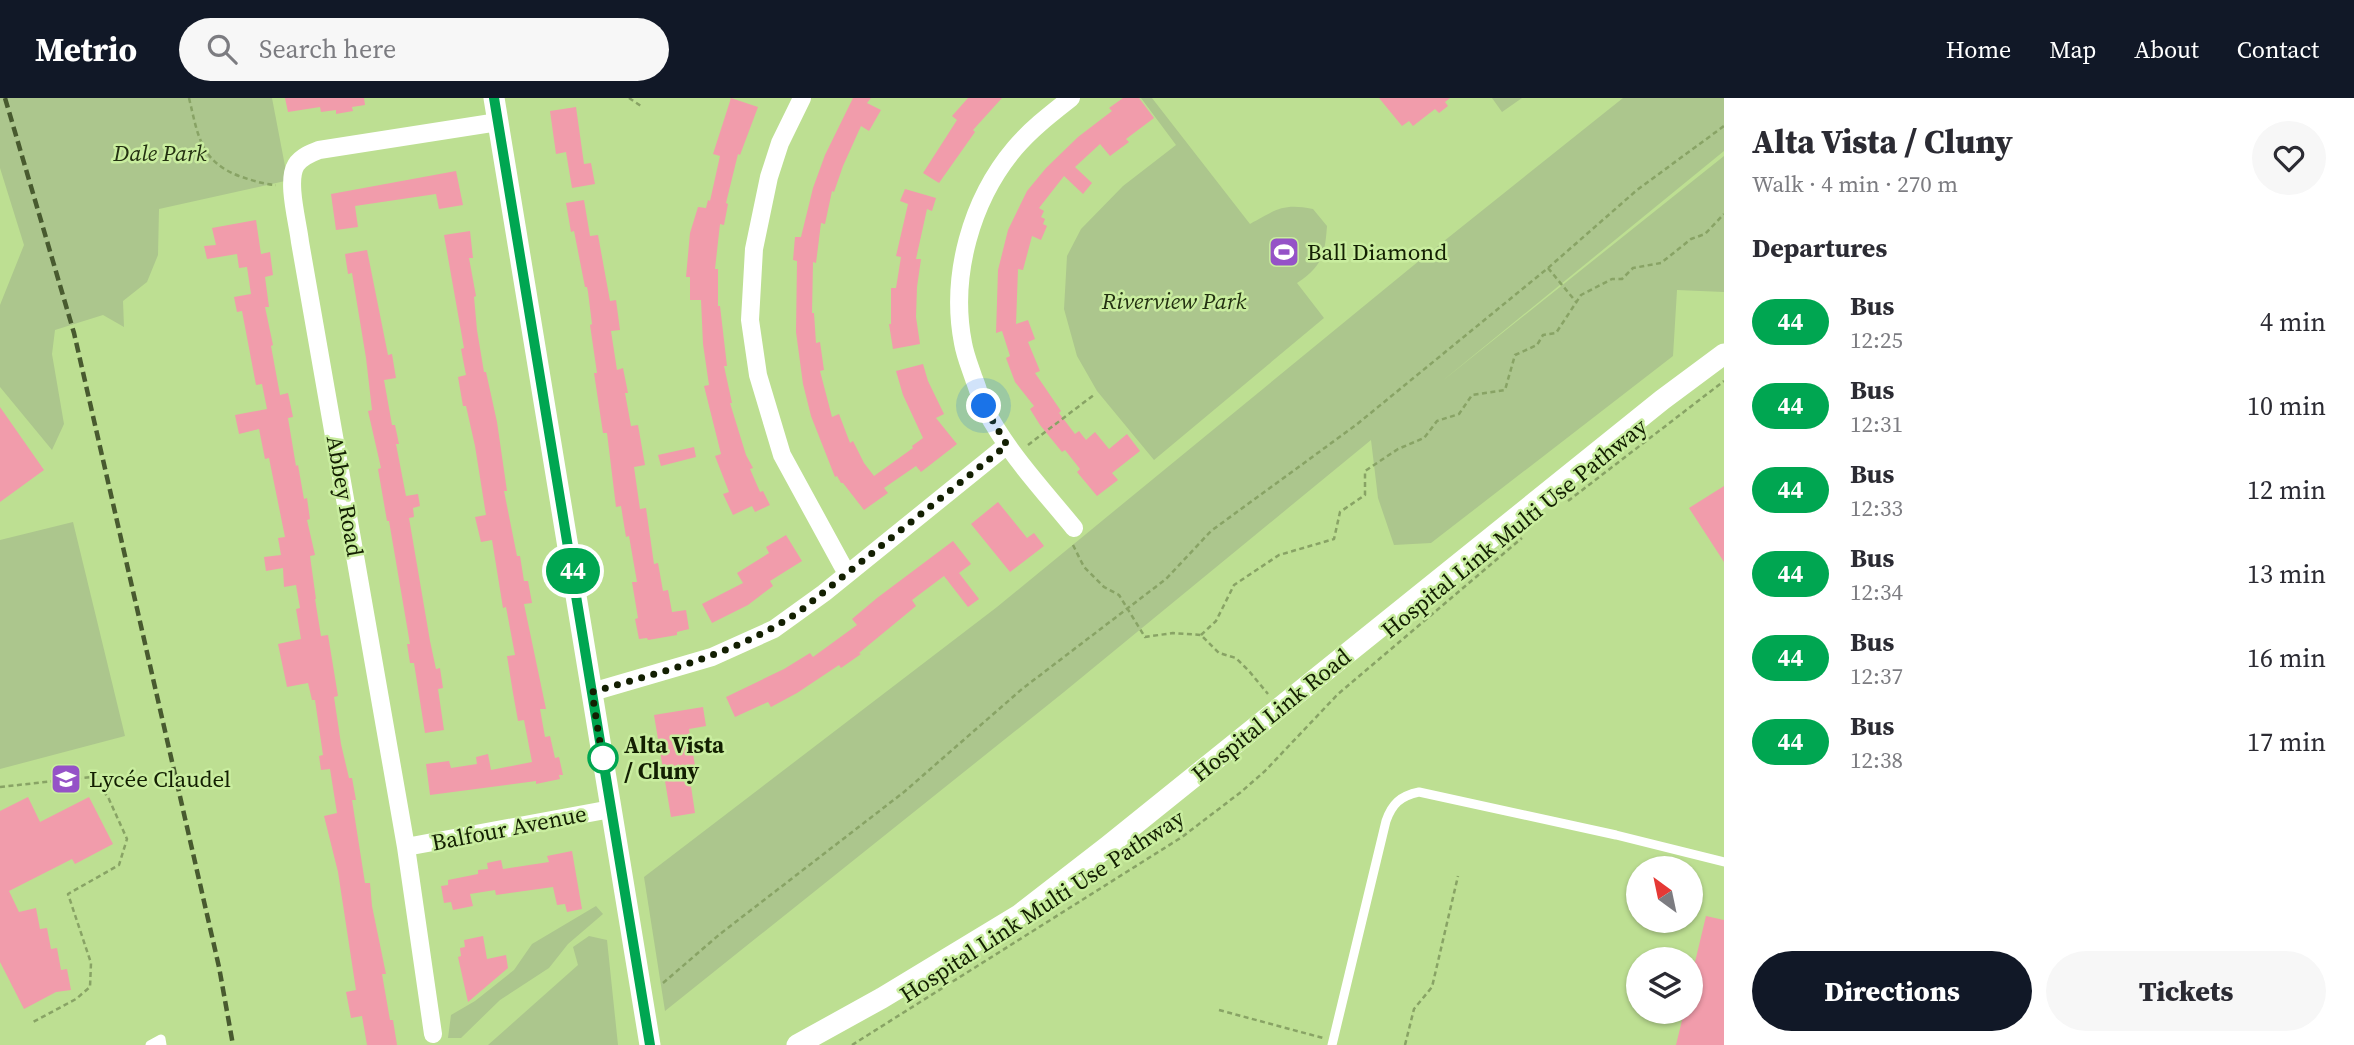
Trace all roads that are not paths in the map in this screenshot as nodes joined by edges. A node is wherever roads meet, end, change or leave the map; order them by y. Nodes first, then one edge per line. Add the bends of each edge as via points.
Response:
1 (494, 98) edge
2 (802, 98) edge
3 (1071, 98) edge
4 (498, 122) junction
5 (1724, 354) edge
6 (1016, 446) junction
7 (1074, 528) road end
8 (847, 574) junction
9 (592, 692) junction
10 (611, 809) junction
11 (406, 847) junction
12 (1724, 862) edge
13 (433, 1034) dead end
14 (1332, 1043) edge
15 (150, 1045) edge
16 (162, 1045) edge
17 (650, 1045) edge
18 (797, 1045) edge

1 - 4 street
2 - 8 street via 769,177 754,249 750,320 758,375 782,455
3 - 6 street via 1015,148 995,176 972,228 960,275 963,344 984,406
4 - 9 street
4 - 11 street, Abbey Road via 319,150 296,165 292,180
5 - 18 street, Hospital Link Road via 1019,915
6 - 7 street
6 - 8 street
8 - 9 street via 774,629 712,657
9 - 10 street
10 - 11 street, Balfour Avenue
10 - 17 street
11 - 13 street, Abbey Road
12 - 14 lane via 1419,792 1409,794 1394,804 1386,821
15 - 16 lane via 160,1039

